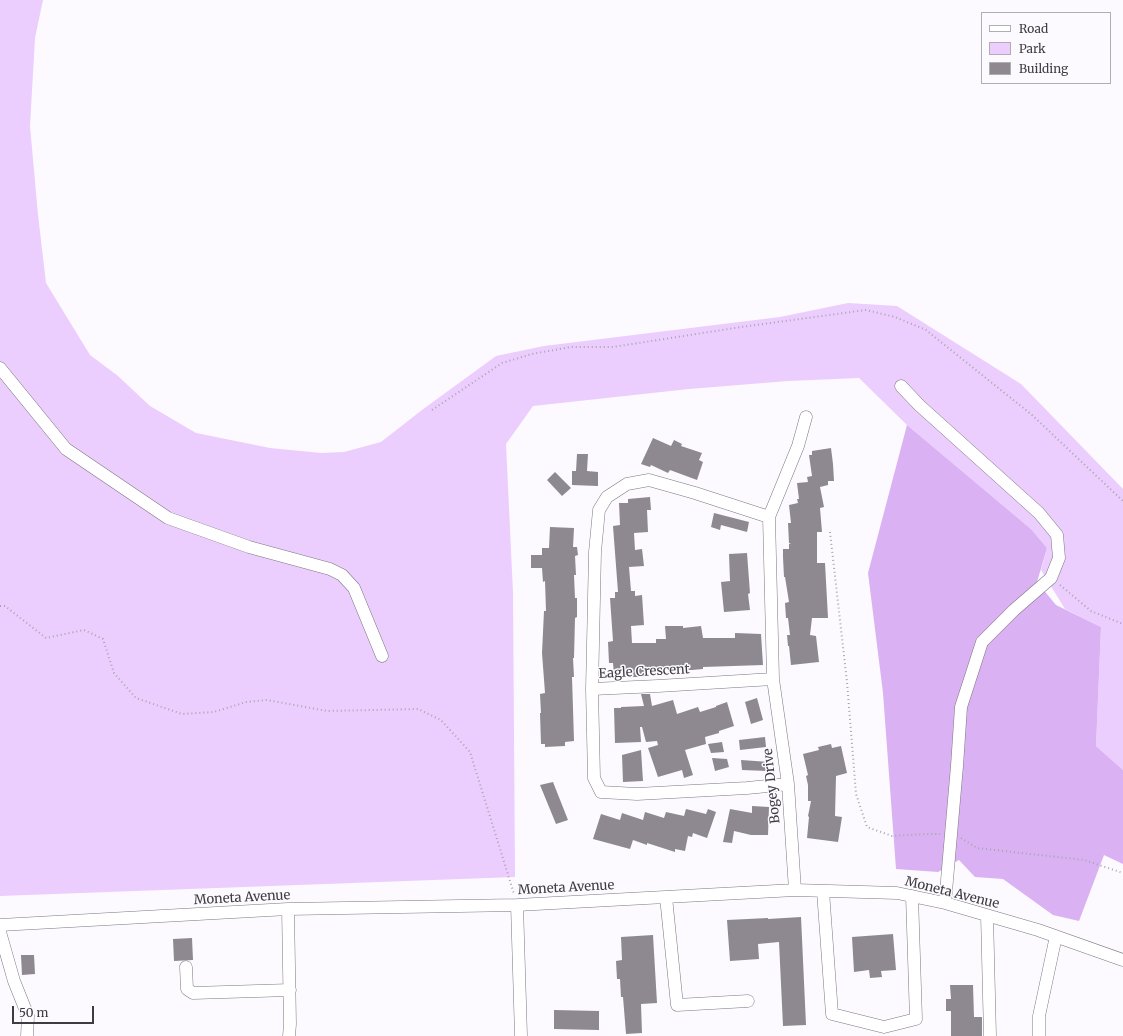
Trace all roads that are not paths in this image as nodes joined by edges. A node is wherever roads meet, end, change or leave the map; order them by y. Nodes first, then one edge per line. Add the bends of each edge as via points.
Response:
1 (0, 368) edge
2 (901, 386) dead end
3 (806, 417) dead end
4 (769, 517) junction
5 (382, 656) dead end
6 (773, 679) junction
7 (592, 689) junction
8 (788, 784) junction
9 (795, 890) junction
10 (823, 891) junction
11 (912, 896) junction
12 (666, 897) junction
13 (945, 903) junction
14 (517, 905) junction
15 (288, 909) junction
16 (987, 915) junction
17 (0, 925) edge
18 (0, 932) edge
19 (1056, 936) junction
20 (1123, 960) edge
21 (186, 967) dead end
22 (290, 990) junction
23 (748, 1001) dead end
24 (27, 1036) edge
25 (289, 1036) edge
26 (521, 1036) edge
27 (990, 1036) edge
28 (1039, 1036) edge

1 - 5 street via 66,449 168,518 249,548 330,568 342,575 354,588
2 - 13 street via 1039,513 1058,535 1059,558 1051,578 982,642 961,707
3 - 4 street via 798,446
4 - 6 street, Bogey Drive
4 - 7 street via 649,480 627,484 607,496 599,510 595,552
6 - 7 street, Eagle Crescent
6 - 8 street, Bogey Drive
7 - 8 street, Eagle Crescent via 594,778 601,792 637,794
8 - 9 street, Bogey Drive
9 - 10 street, Moneta Avenue
9 - 12 street, Moneta Avenue
10 - 11 street, Moneta Avenue via 898,893
10 - 11 street via 832,1014 884,1027 916,1019
11 - 13 street, Moneta Avenue
12 - 14 street, Moneta Avenue
12 - 23 street via 677,1005
13 - 16 street, Moneta Avenue
14 - 15 street, Moneta Avenue
14 - 26 street
15 - 17 street, Moneta Avenue
15 - 22 street
16 - 19 street, Moneta Avenue
16 - 27 street
18 - 24 street via 14,981 28,1016
19 - 20 street, Moneta Avenue
19 - 28 street via 1039,1016
21 - 22 street via 187,989 193,993
22 - 25 street

